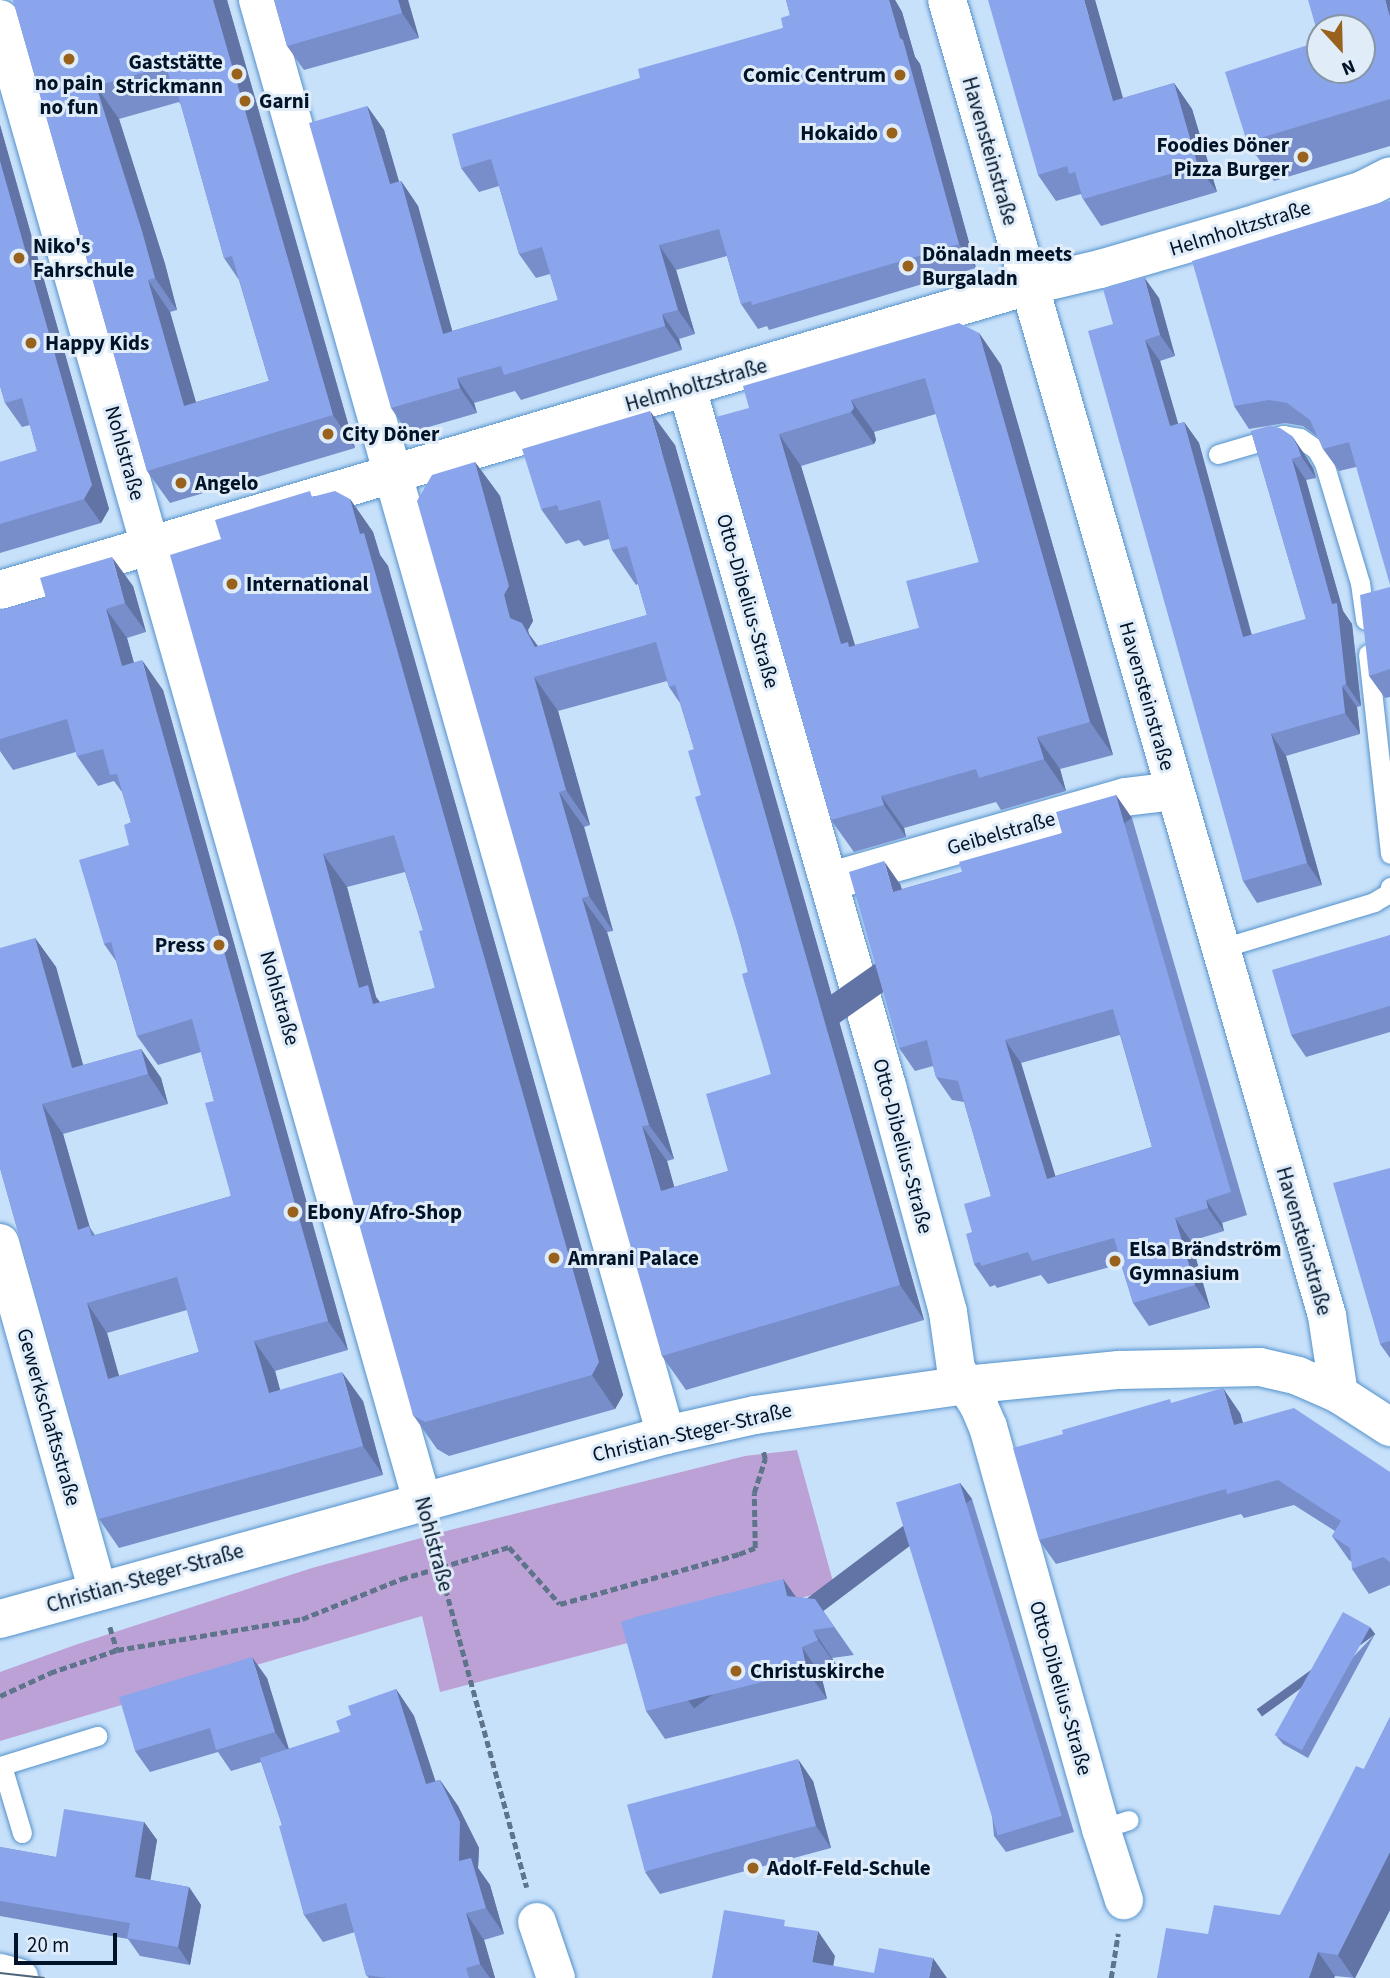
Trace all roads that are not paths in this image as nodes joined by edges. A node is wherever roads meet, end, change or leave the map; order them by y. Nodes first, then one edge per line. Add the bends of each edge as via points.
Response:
1 (258, 0) edge
2 (947, 0) edge
3 (0, 19) edge
4 (1390, 176) edge
5 (1028, 286) junction
6 (687, 388) junction
7 (1218, 454) dead end
8 (393, 473) junction
9 (152, 545) junction
10 (0, 590) edge
11 (1174, 791) junction
12 (1390, 854) edge
13 (829, 881) junction
14 (1390, 887) edge
15 (1222, 948) junction
16 (0, 1243) edge
17 (965, 1385) junction
18 (1339, 1394) junction
19 (1390, 1427) edge
20 (666, 1435) junction
21 (422, 1500) junction
22 (98, 1591) junction
23 (0, 1619) edge
24 (97, 1736) dead end
25 (1, 1766) edge
26 (22, 1832) dead end
27 (1124, 1900) road end
28 (537, 1922) road end
29 (0, 1973) edge
30 (19, 1978) edge
31 (556, 1978) edge

1 - 8 street
2 - 5 street, Havensteinstraße
3 - 9 street, Nohlstraße
4 - 5 street, Helmholtzstraße via 1339,198
5 - 6 street, Helmholtzstraße
5 - 11 street, Havensteinstraße
6 - 8 street, Helmholtzstraße
6 - 13 street, Otto-Dibelius-Straße
7 - 12 lane via 1283,435 1300,438 1316,449 1324,463 1360,583
8 - 9 street, Helmholtzstraße
8 - 20 street
9 - 10 street, Helmholtzstraße
9 - 21 street, Nohlstraße
11 - 13 street, Geibelstraße via 1125,797
11 - 15 street, Havensteinstraße
13 - 17 street, Otto-Dibelius-Straße
14 - 15 lane via 1389,893 1374,902
15 - 18 street, Havensteinstraße via 1327,1316
16 - 22 street, Gewerkschaftsstraße
17 - 18 street, Christian-Steger-Straße via 1119,1370 1260,1367 1298,1376
17 - 20 street, Christian-Steger-Straße via 755,1415
17 - 27 street, Otto-Dibelius-Straße via 988,1427 1115,1825
18 - 19 street, Christian-Steger-Straße
20 - 21 street, Christian-Steger-Straße
21 - 22 street, Christian-Steger-Straße
22 - 23 street, Christian-Steger-Straße
24 - 25 lane
25 - 26 lane
28 - 31 street
29 - 30 street

